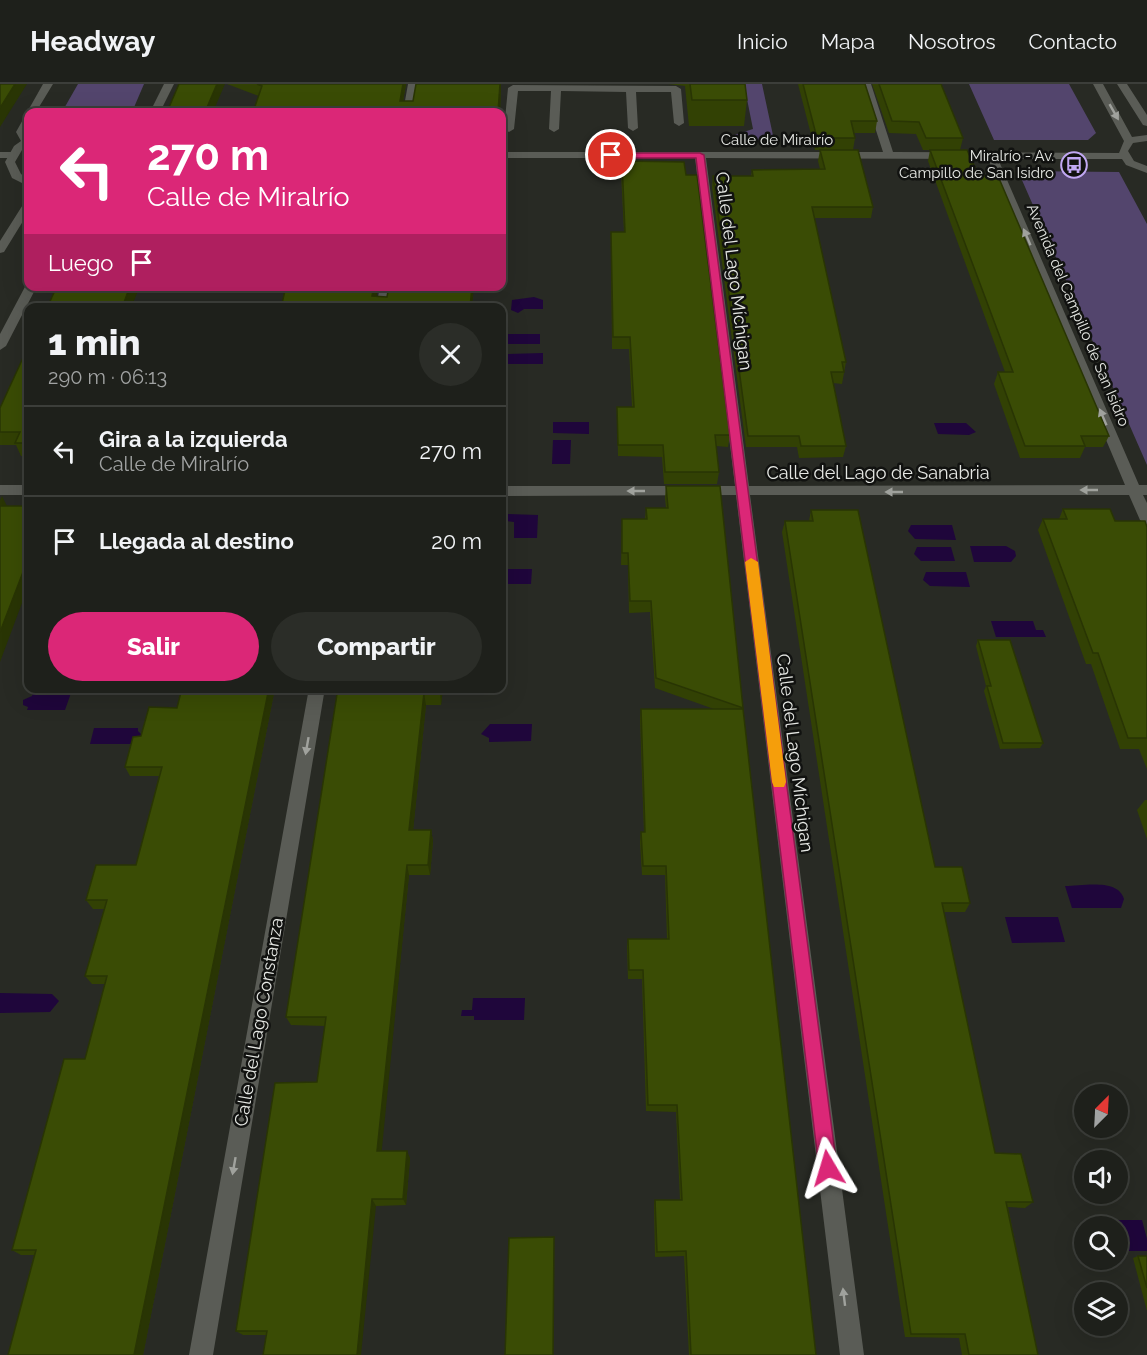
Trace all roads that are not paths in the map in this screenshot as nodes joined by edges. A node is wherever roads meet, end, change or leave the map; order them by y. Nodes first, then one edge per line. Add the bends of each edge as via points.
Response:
1 (48, 84) edge
2 (169, 84) edge
3 (413, 84) edge
4 (866, 84) edge
5 (1098, 84) edge
6 (1122, 84) edge
7 (533, 86) edge
8 (652, 87) edge
9 (556, 88) junction
10 (631, 89) junction
11 (34, 108) edge
12 (157, 108) edge
13 (409, 108) edge
14 (679, 123) dead end
15 (1147, 123) edge
16 (633, 128) dead end
17 (509, 129) dead end
18 (554, 129) dead end
19 (1147, 138) edge
20 (1129, 141) junction
21 (24, 144) edge
22 (0, 155) edge
23 (13, 155) junction
24 (506, 155) edge
25 (700, 155) junction
26 (889, 156) junction
27 (992, 156) junction
28 (1125, 156) junction
29 (1143, 169) edge
30 (1147, 177) edge
31 (24, 181) edge
32 (24, 211) edge
33 (0, 250) edge
34 (28, 291) edge
35 (0, 346) edge
36 (0, 490) edge
37 (24, 490) edge
38 (1141, 490) edge
39 (506, 491) edge
40 (742, 492) junction
41 (1147, 520) edge
42 (316, 693) edge
43 (201, 1355) edge
44 (852, 1355) edge

1 - 11 street
2 - 12 street
3 - 13 street
4 - 26 street
5 -> 20 street
6 - 15 street
7 - 9 street
7 - 17 street via 513,88
8 - 10 street
8 - 14 street via 676,89
9 - 10 street
9 - 18 street
10 - 16 street
19 - 20 street
20 - 28 street via 1123,151
21 - 23 street
22 - 23 street
23 - 31 street via 11,170
24 - 25 street, Calle de Miralrío
25 - 26 street, Calle de Miralrío
25 - 40 street, Calle del Lago Míchigan
26 - 27 street, Calle de Miralrío
27 - 28 street, Calle de Miralrío
38 -> 27 street, Avenida del Campillo de San Isidro
28 - 29 street
29 - 30 street
32 - 33 street
34 - 35 street
36 - 37 street
38 -> 40 street, Calle del Lago de Sanabria
38 - 41 street, Avenida del Campillo de San Isidro
40 -> 39 street, Calle del Lago de Sanabria
44 -> 40 street, Calle del Lago Míchigan
42 -> 43 street, Calle del Lago Constanza

